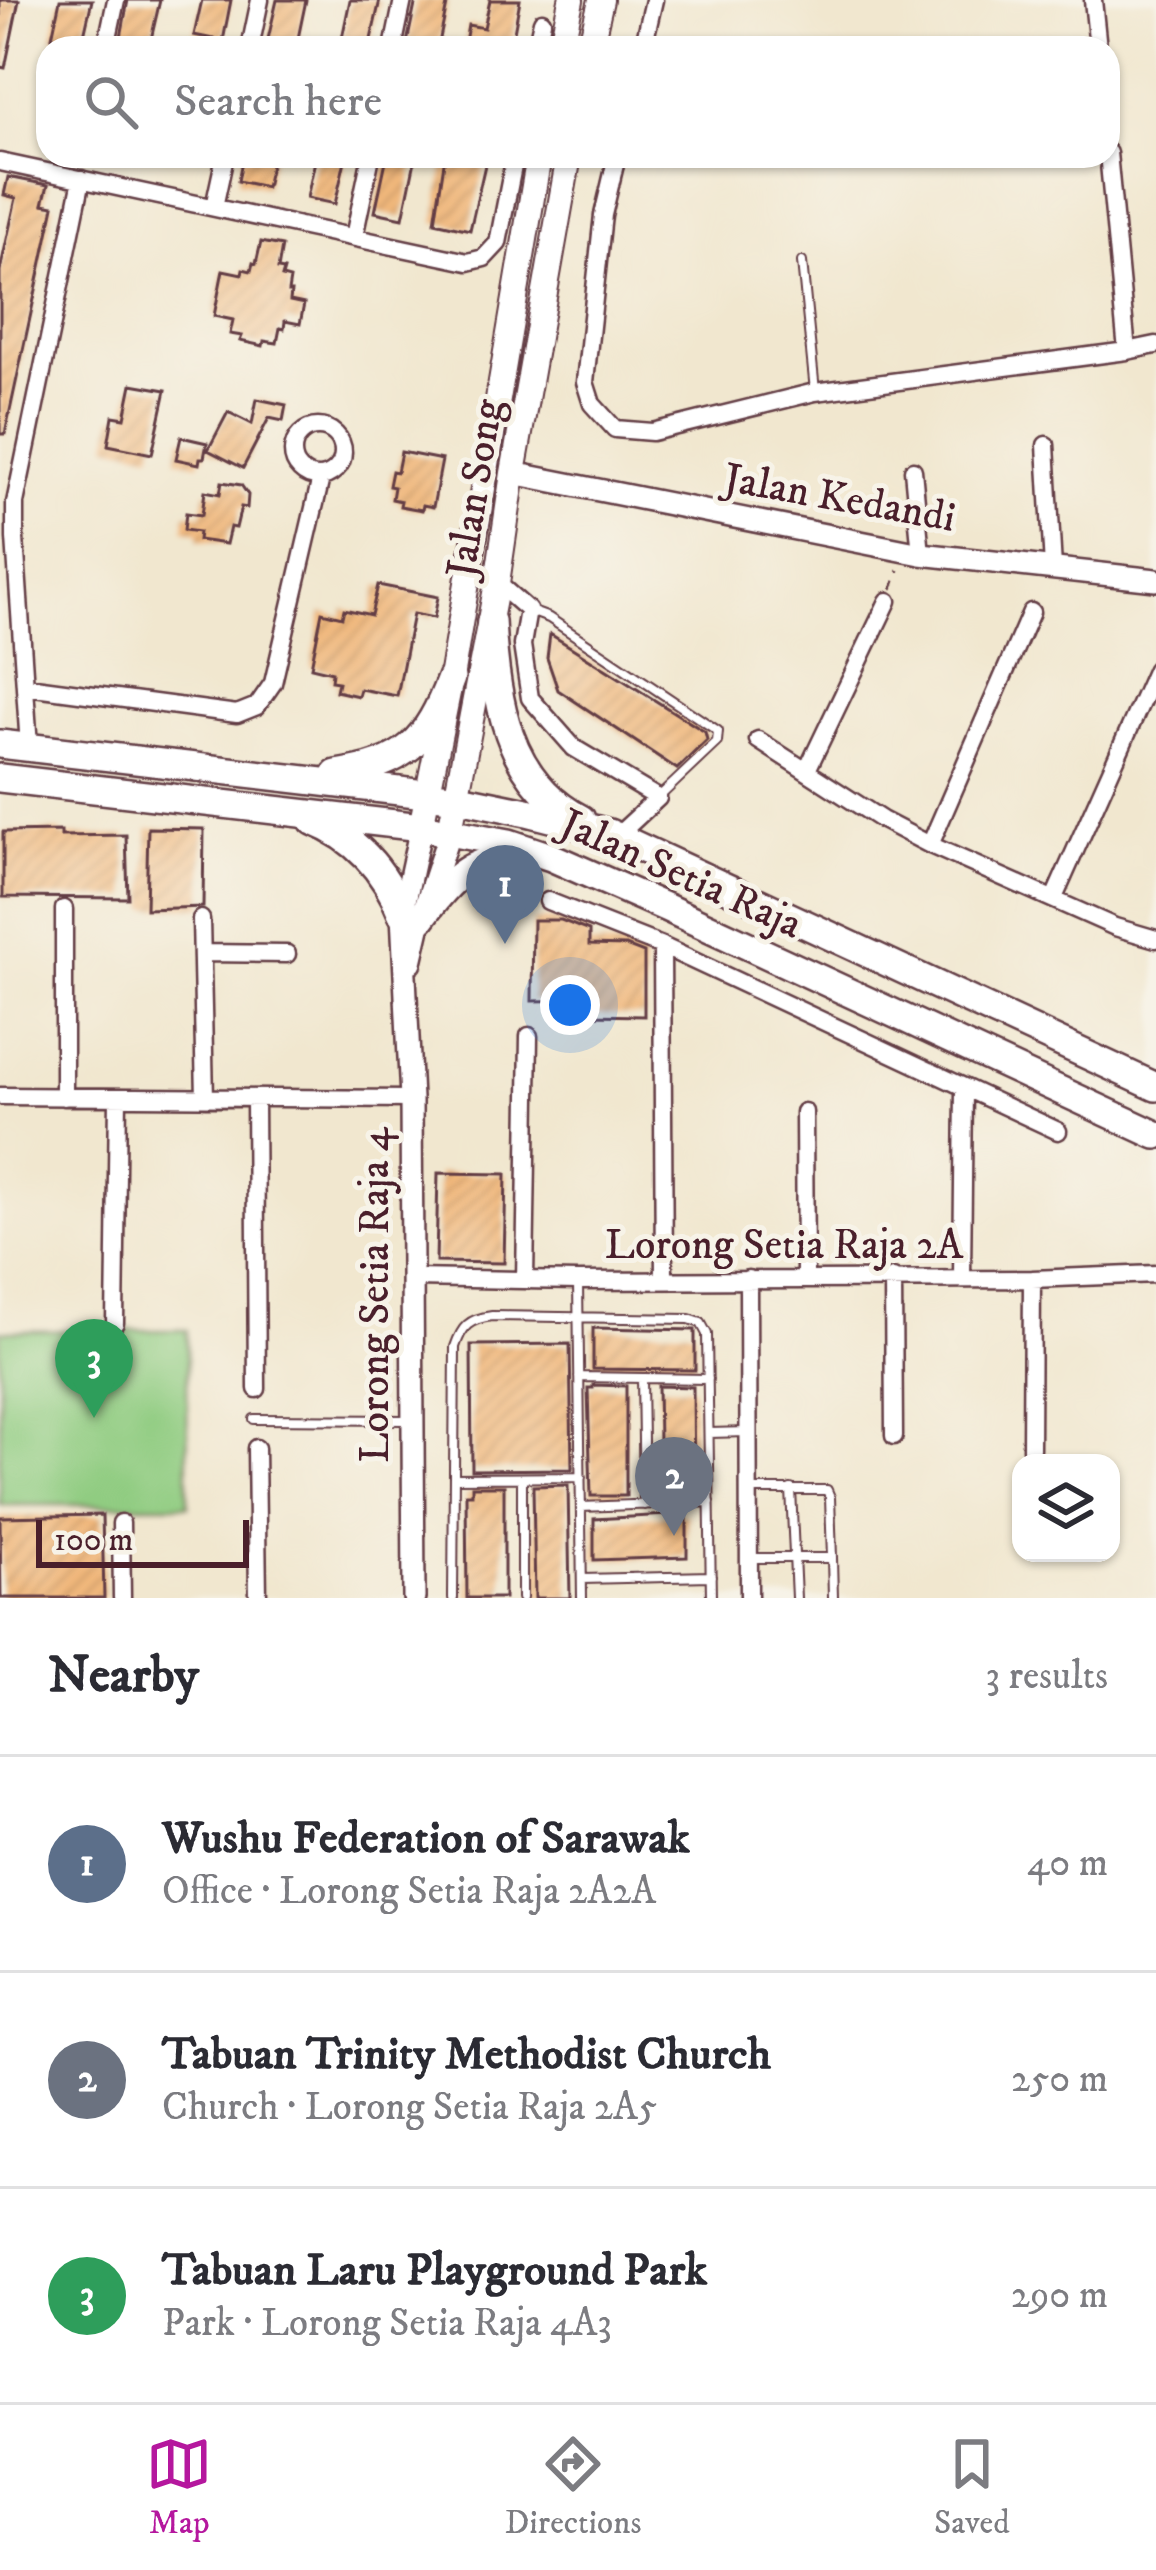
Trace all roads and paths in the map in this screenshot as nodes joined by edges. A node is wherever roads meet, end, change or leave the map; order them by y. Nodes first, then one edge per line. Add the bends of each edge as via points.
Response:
1 (116, 0) edge
2 (260, 0) edge
3 (403, 0) edge
4 (572, 0) edge
5 (601, 0) edge
6 (654, 0) edge
7 (1093, 0) edge
8 (542, 21) dead end
9 (108, 36) edge
10 (252, 36) edge
11 (396, 36) edge
12 (539, 36) edge
13 (564, 36) edge
14 (593, 36) edge
15 (646, 36) edge
16 (1097, 36) edge
17 (0, 162) edge
18 (222, 168) edge
19 (368, 168) edge
20 (513, 168) edge
21 (537, 168) edge
22 (567, 168) edge
23 (614, 168) edge
24 (1109, 168) edge
25 (82, 179) junction
26 (214, 208) junction
27 (354, 237) junction
28 (802, 262) dead end
29 (1156, 345) edge
30 (1127, 352) junction
31 (815, 392) junction
32 (1046, 446) dead end
33 (914, 470) dead end
34 (514, 473) junction
35 (321, 478) dead end
36 (921, 554) junction
37 (901, 566) dead end
38 (1053, 568) junction
39 (1156, 580) edge
40 (497, 583) junction
41 (466, 586) junction
42 (888, 601) joint
43 (529, 610) junction
44 (0, 611) edge
45 (1030, 612) dead end
46 (21, 614) junction
47 (490, 621) junction
48 (1156, 669) edge
49 (451, 678) junction
50 (27, 686) junction
51 (758, 740) dead end
52 (0, 744) edge
53 (29, 747) junction
54 (807, 770) junction
55 (0, 778) edge
56 (296, 778) junction
57 (427, 794) junction
58 (458, 798) junction
59 (658, 798) junction
60 (291, 813) junction
61 (421, 826) junction
62 (450, 831) junction
63 (612, 835) junction
64 (930, 845) junction
65 (551, 857) junction
66 (1054, 898) junction
67 (548, 902) dead end
68 (64, 909) dead end
69 (412, 916) junction
70 (201, 919) dead end
71 (1156, 939) edge
72 (662, 946) junction
73 (203, 953) junction
74 (287, 954) dead end
75 (529, 1036) dead end
76 (1085, 1056) junction
77 (1156, 1087) edge
78 (964, 1088) junction
79 (0, 1096) edge
80 (64, 1096) junction
81 (118, 1097) junction
82 (205, 1098) junction
83 (255, 1099) junction
84 (411, 1099) junction
85 (1156, 1102) edge
86 (804, 1112) dead end
87 (1058, 1131) dead end
88 (1156, 1135) edge
89 (1156, 1274) edge
90 (412, 1278) junction
91 (805, 1278) junction
92 (892, 1278) junction
93 (962, 1278) junction
94 (748, 1279) junction
95 (1032, 1279) junction
96 (525, 1280) junction
97 (664, 1280) junction
98 (578, 1281) junction
99 (579, 1318) junction
100 (115, 1323) dead end
101 (579, 1377) junction
102 (642, 1378) junction
103 (708, 1379) junction
104 (256, 1389) dead end
105 (254, 1419) dead end
106 (412, 1420) junction
107 (748, 1432) junction
108 (709, 1433) junction
109 (895, 1436) dead end
110 (256, 1448) dead end
111 (1031, 1449) dead end
112 (580, 1477) junction
113 (454, 1478) junction
114 (522, 1478) junction
115 (748, 1490) junction
116 (791, 1490) junction
117 (710, 1502) junction
118 (644, 1504) junction
119 (581, 1507) junction
120 (122, 1523) dead end
121 (793, 1557) junction
122 (749, 1558) junction
123 (832, 1558) junction
124 (711, 1576) junction
125 (582, 1579) junction
126 (122, 1598) edge
127 (258, 1598) edge
128 (414, 1598) edge
129 (453, 1598) edge
130 (522, 1598) edge
131 (582, 1598) edge
132 (711, 1598) edge
133 (749, 1598) edge
134 (796, 1598) edge
135 (833, 1598) edge

1 - 9 street
2 - 10 street
3 - 11 street
4 - 13 main road
5 - 14 main road
6 - 15 street
7 - 16 street
8 - 12 street
17 - 25 street
18 - 26 street
19 - 27 street
20 - 27 street via 498,243 484,258 468,262
21 - 41 main road, Jalan Song
22 - 34 main road, Jalan Song
23 - 31 street via 585,382 615,430 652,432
24 - 30 street
25 - 26 street
25 - 46 street via 15,503
26 - 27 street
28 - 31 lane
29 - 30 street
30 - 31 street
32 - 38 street
33 - 36 street
34 - 36 street, Jalan Kedandi
34 - 40 main road, Jalan Song
34 - 41 main road via 499,478
35 - 50 street via 273,683 257,706 237,714
36 - 38 street, Jalan Kedandi
37 - 42 path
38 - 39 street, Jalan Kedandi
40 - 43 street
40 - 47 main road, Jalan Song
41 - 49 main road, Jalan Song
42 - 54 street
43 - 59 street via 522,645 530,698 574,748
43 - 59 lane via 718,731 717,742
44 - 46 street
45 - 64 street
46 - 50 street
47 - 58 main road, Jalan Song
47 - 63 main road via 499,704 520,758 565,811
48 - 66 street
49 - 56 main road via 427,731 405,751 379,766
49 - 57 main road, Jalan Song
50 - 53 street
51 - 54 street
52 - 53 main road, Jalan Setia Raja
53 - 56 main road, Jalan Setia Raja
54 - 64 street
55 - 60 main road, Jalan Setia Raja
56 - 57 main road, Jalan Setia Raja
57 - 58 main road, Jalan Setia Raja
57 - 61 main road, Jalan Song
58 - 62 main road, Jalan Song
58 - 63 main road, Jalan Setia Raja
59 - 63 street
60 - 61 main road, Jalan Setia Raja
60 - 69 main road via 356,845
61 - 62 main road, Jalan Setia Raja
61 - 69 street, Lorong Setia Raja 4
62 - 65 main road, Jalan Setia Raja
62 - 69 street, Lorong Setia Raja 4
63 - 76 main road, Jalan Setia Raja
64 - 66 street
65 - 69 main road via 481,863
65 - 88 main road, Jalan Setia Raja
66 - 71 street
67 - 72 street
68 - 80 street
69 - 84 street, Lorong Setia Raja 4
70 - 73 street
72 - 78 street
72 - 97 street
73 - 74 street
73 - 82 street
75 - 96 street
76 - 77 main road, Jalan Setia Raja
76 - 85 main road via 1100,1075
78 - 87 street
78 - 93 street
79 - 80 street
80 - 81 street
81 - 82 street
81 - 100 street
82 - 83 street
83 - 84 street
83 - 104 street
84 - 90 street, Lorong Setia Raja 4
86 - 91 street
89 - 95 street, Lorong Setia Raja 2A
90 - 96 street, Lorong Setia Raja 2A
90 - 106 street, Lorong Setia Raja 4
91 - 92 street, Lorong Setia Raja 2A
91 - 94 street, Lorong Setia Raja 2A
92 - 93 street, Lorong Setia Raja 2A
92 - 109 street
93 - 95 street, Lorong Setia Raja 2A
94 - 97 street, Lorong Setia Raja 2A
94 - 107 street
95 - 111 street
96 - 98 street, Lorong Setia Raja 2A
97 - 98 street, Lorong Setia Raja 2A
98 - 99 lane
99 - 101 lane
99 - 103 lane via 701,1323
99 - 113 lane via 492,1316 462,1328
101 - 102 lane
101 - 112 lane
102 - 103 lane
102 - 118 lane
103 - 108 lane
105 - 106 lane
106 - 128 street, Lorong Setia Raja 4
107 - 108 lane
107 - 115 street
108 - 117 lane
110 - 127 street
112 - 114 lane
112 - 119 lane
113 - 114 lane
113 - 129 lane
114 - 130 lane
115 - 116 lane
115 - 122 street
116 - 121 lane
116 - 123 lane via 827,1490
117 - 118 lane
117 - 124 lane
118 - 119 lane
119 - 125 lane
120 - 126 street
121 - 122 lane
121 - 123 lane
121 - 134 lane
122 - 133 street
123 - 135 lane
124 - 125 lane
124 - 132 lane
125 - 131 lane

